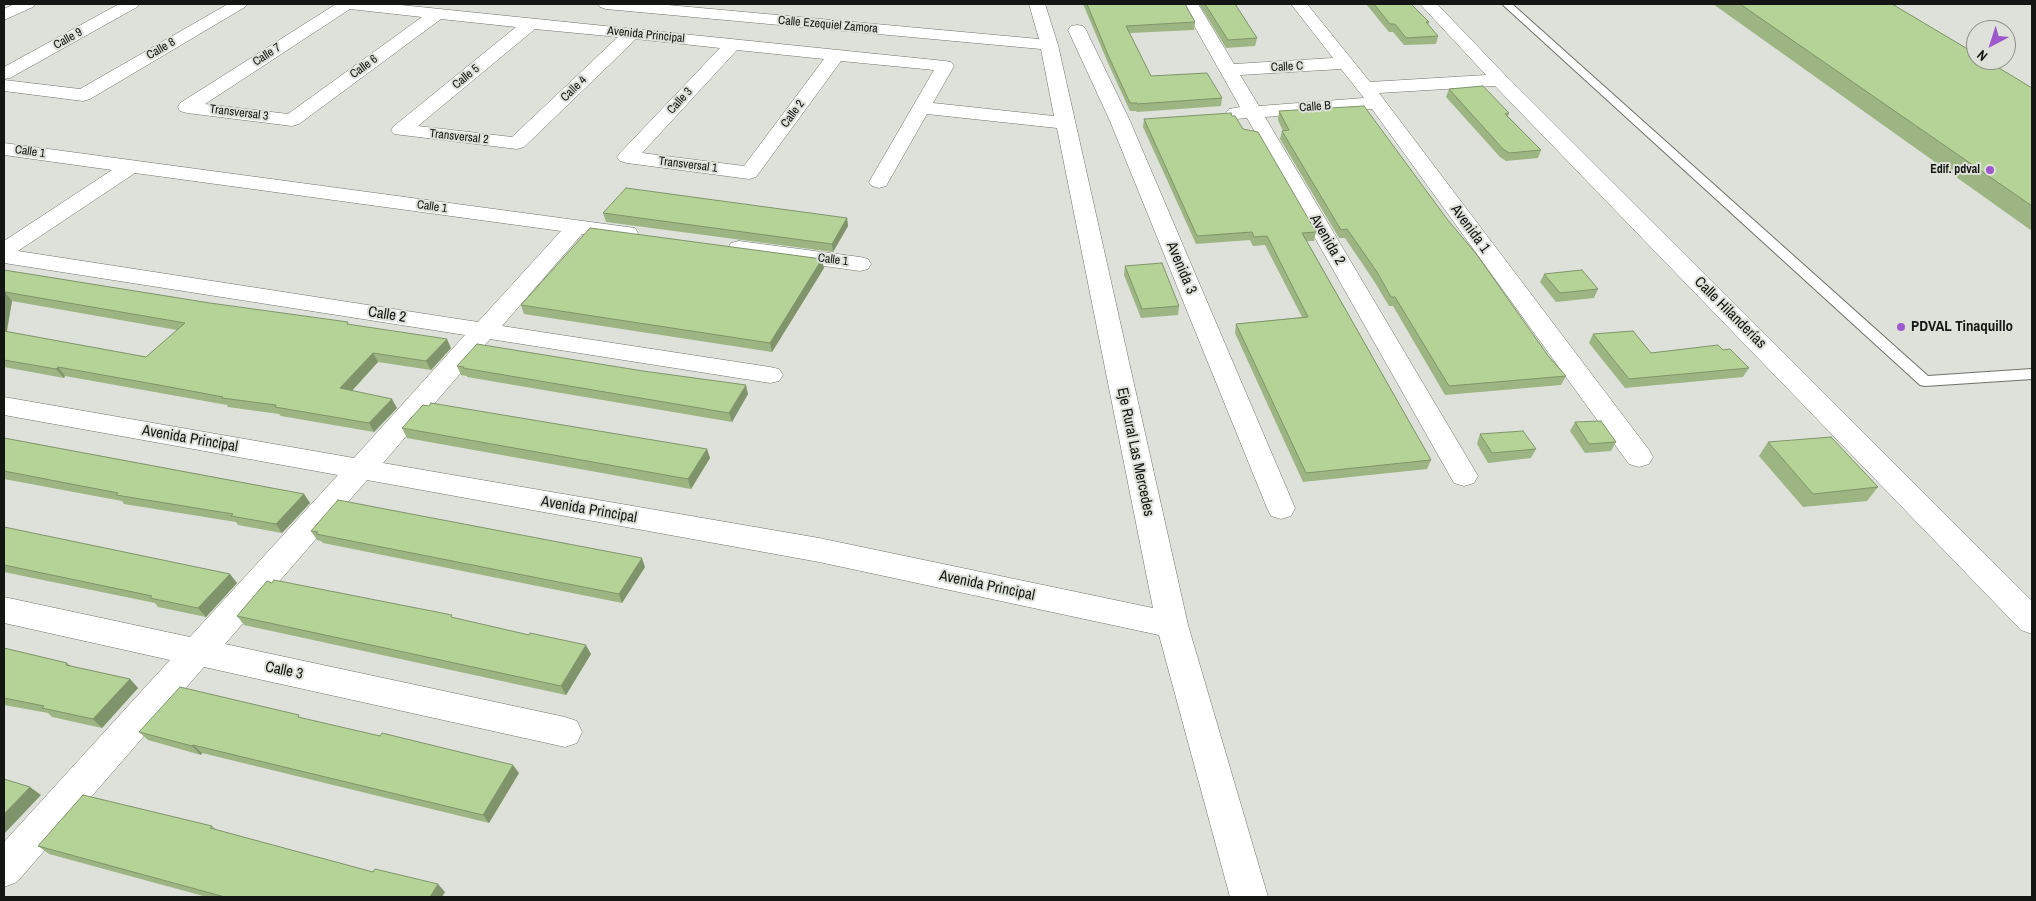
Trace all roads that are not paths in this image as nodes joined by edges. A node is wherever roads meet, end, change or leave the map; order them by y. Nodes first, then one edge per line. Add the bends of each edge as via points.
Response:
1 (27, 4) edge
2 (131, 4) edge
3 (239, 4) edge
4 (346, 4) edge
5 (606, 4) edge
6 (797, 4) edge
7 (1035, 4) edge
8 (1190, 4) edge
9 (1299, 4) edge
10 (1428, 4) edge
11 (1507, 4) edge
12 (437, 14) junction
13 (4, 15) edge
14 (783, 21) junction
15 (532, 23) junction
16 (1077, 30) dead end
17 (631, 34) junction
18 (733, 44) junction
19 (1049, 45) junction
20 (836, 55) junction
21 (1346, 63) junction
22 (1228, 70) junction
23 (4, 74) edge
24 (1500, 80) junction
25 (4, 86) edge
26 (1371, 95) junction
27 (187, 107) joint
28 (922, 108) junction
29 (1252, 112) junction
30 (1215, 114) edge
31 (292, 120) joint
32 (1065, 123) junction
33 (401, 130) joint
34 (517, 143) joint
35 (4, 148) edge
36 (627, 157) joint
37 (132, 166) junction
38 (749, 173) joint
39 (879, 182) dead end
40 (576, 226) junction
41 (645, 236) edge
42 (723, 246) edge
43 (4, 251) edge
44 (4, 256) edge
45 (860, 264) dead end
46 (484, 330) junction
47 (2032, 374) edge
48 (770, 375) dead end
49 (4, 406) edge
50 (1639, 457) dead end
51 (360, 469) junction
52 (1464, 476) dead end
53 (1281, 508) dead end
54 (4, 610) edge
55 (2032, 620) edge
56 (1172, 624) junction
57 (197, 652) junction
58 (565, 732) dead end
59 (4, 869) edge
60 (1249, 897) edge

1 - 13 street
2 - 23 street, Calle 9
3 - 25 street, Calle 8 via 82,95
4 - 12 street, Avenida Principal
4 - 27 street, Calle 7
5 - 14 street, Calle Ezequiel Zamora
6 - 14 street
7 - 19 street, Eje Rural Las Mercedes
8 - 22 street, Avenida 2
9 - 21 street, Avenida 1
10 - 24 street, Calle Hilanderías
11 - 47 lane via 1925,382
12 - 15 street, Avenida Principal
12 - 31 street, Calle 6
14 - 19 street, Calle Ezequiel Zamora
15 - 17 street, Avenida Principal
15 - 33 street, Calle 5
16 - 53 street, Avenida 3 via 1130,121
17 - 18 street, Avenida Principal
17 - 34 street, Calle 4
18 - 20 street, Avenida Principal
18 - 36 street, Calle 3
19 - 32 street, Eje Rural Las Mercedes
20 - 28 street, Avenida Principal via 945,66
20 - 38 street, Calle 2
21 - 22 street, Calle C
21 - 26 street, Avenida 1
22 - 29 street, Avenida 2
24 - 26 street, Calle B
24 - 55 street, Calle Hilanderías
26 - 29 street, Calle B
26 - 50 street, Avenida 1
27 - 31 street, Transversal 3
28 - 32 street
28 - 39 street
29 - 30 street, Calle B
29 - 52 street, Avenida 2
32 - 56 street, Eje Rural Las Mercedes
33 - 34 street, Transversal 2
35 - 37 street, Calle 1
36 - 38 street, Transversal 1
37 - 40 street, Calle 1
37 - 43 street
40 - 41 street, Calle 1
40 - 46 street
42 - 45 street, Calle 1
44 - 46 street, Calle 2
46 - 48 street, Calle 2
46 - 51 street
49 - 51 street, Avenida Principal
51 - 56 street, Avenida Principal via 819,550
51 - 57 street
54 - 57 street, Calle 3
56 - 60 street, Eje Rural Las Mercedes
57 - 58 street, Calle 3
57 - 59 street

